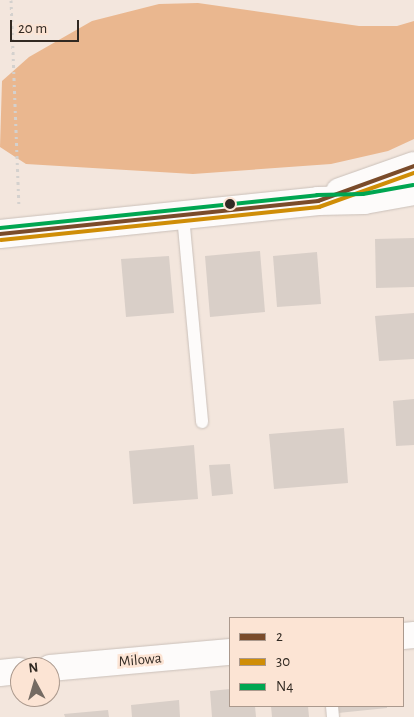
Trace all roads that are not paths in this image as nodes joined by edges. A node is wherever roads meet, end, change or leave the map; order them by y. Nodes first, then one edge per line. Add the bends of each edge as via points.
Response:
1 (414, 166) edge
2 (414, 191) edge
3 (318, 201) junction
4 (183, 216) junction
5 (10, 233) edge
6 (202, 422) dead end
7 (229, 652) edge
8 (60, 667) edge

1 - 3 street
2 - 3 street via 364,200
3 - 4 street
4 - 5 street
4 - 6 lane
7 - 8 street, Milowa

